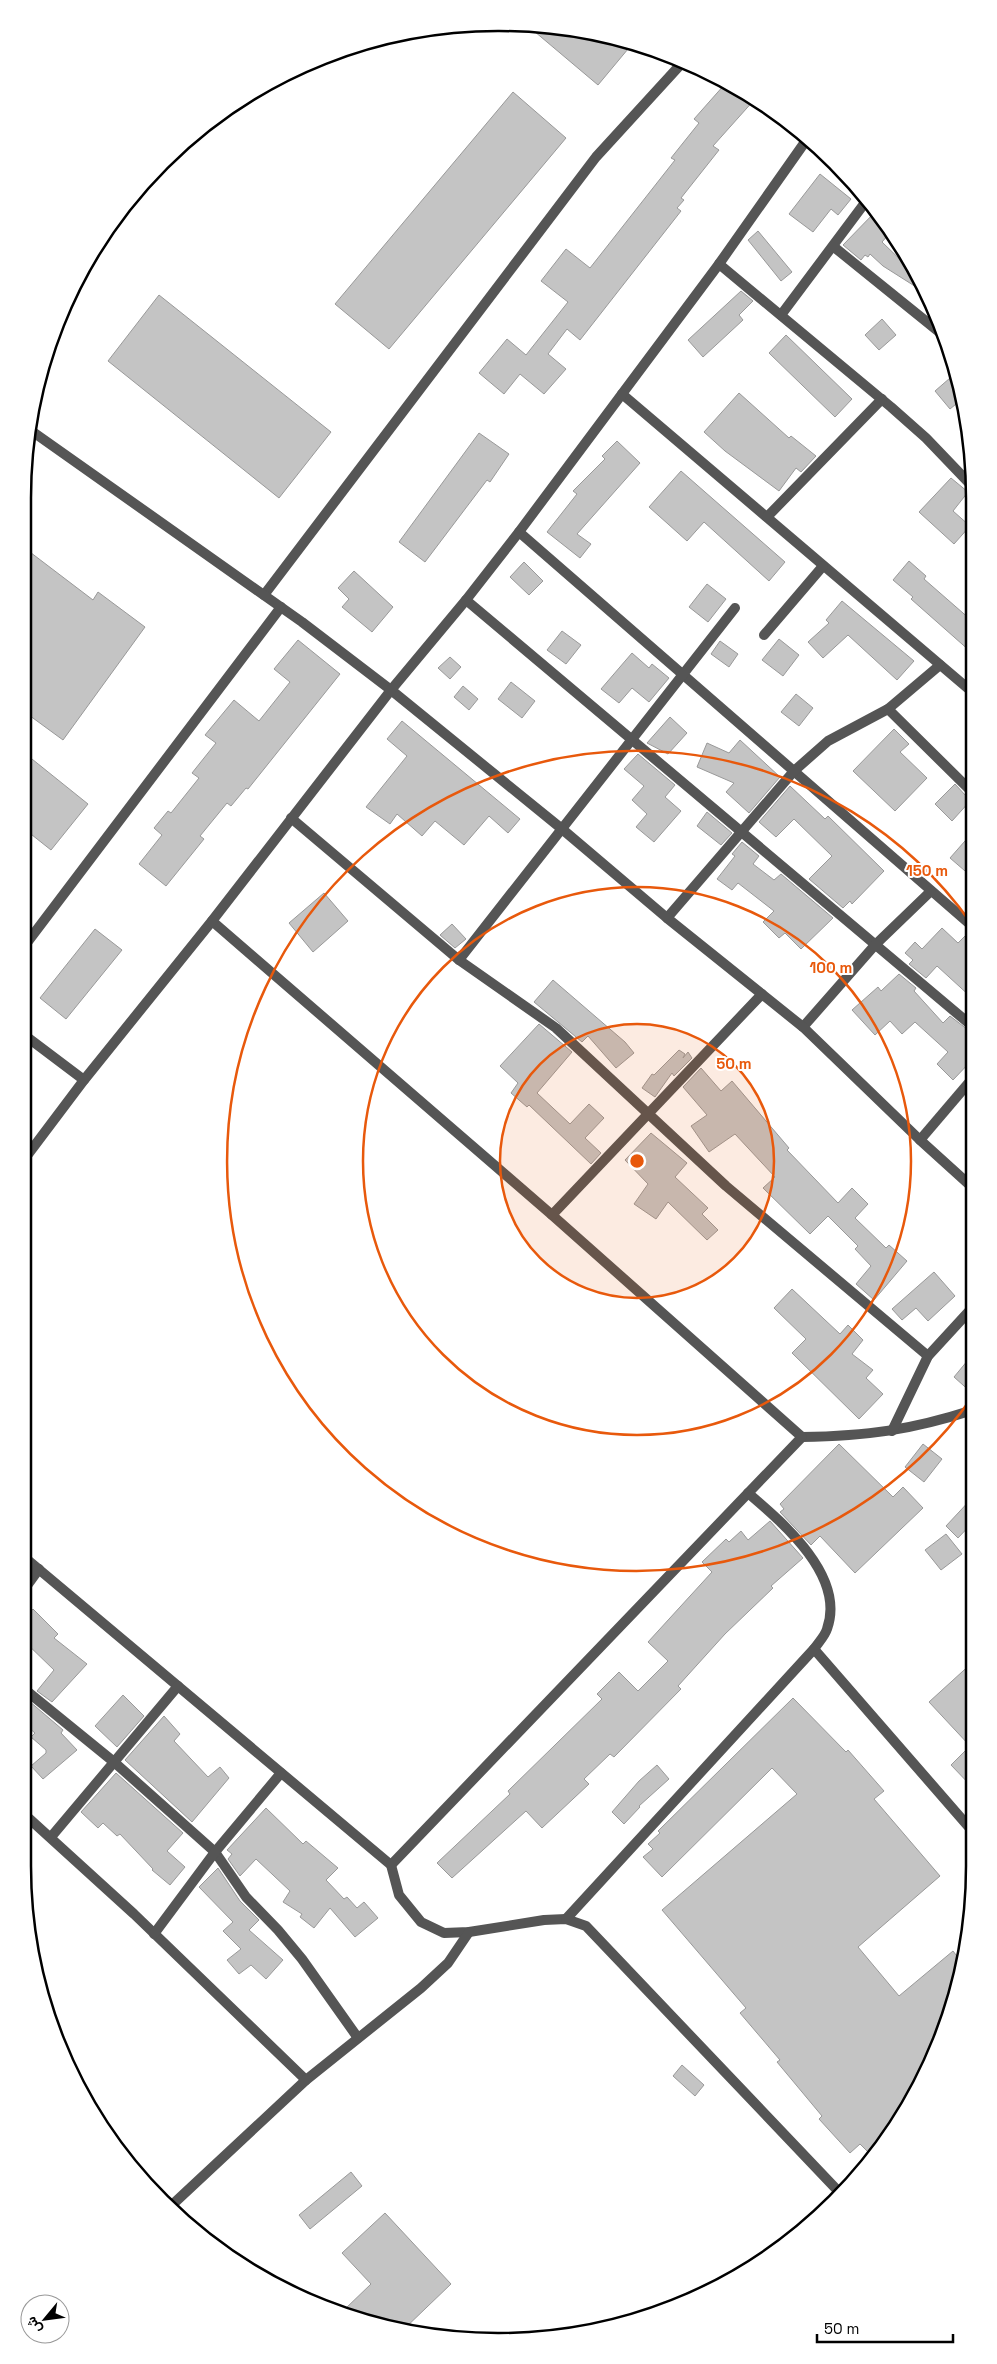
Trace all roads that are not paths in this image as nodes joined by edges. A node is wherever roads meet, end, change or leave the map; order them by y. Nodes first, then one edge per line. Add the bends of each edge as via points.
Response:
1 (678, 67) edge
2 (803, 144) edge
3 (863, 206) edge
4 (834, 246) junction
5 (719, 264) junction
6 (781, 315) junction
7 (932, 325) edge
8 (622, 394) junction
9 (882, 399) junction
10 (36, 433) edge
11 (965, 481) edge
12 (767, 517) junction
13 (519, 532) junction
14 (824, 566) junction
15 (264, 595) junction
16 (466, 600) junction
17 (282, 607) junction
18 (735, 608) dead end
19 (764, 635) dead end
20 (940, 665) junction
21 (683, 675) junction
22 (966, 683) edge
23 (391, 690) junction
24 (888, 709) junction
25 (632, 740) junction
26 (794, 771) junction
27 (966, 786) edge
28 (291, 818) junction
29 (562, 829) junction
30 (741, 832) junction
31 (931, 890) junction
32 (667, 918) junction
33 (212, 921) junction
34 (966, 921) edge
35 (31, 936) edge
36 (876, 945) junction
37 (459, 960) junction
38 (762, 994) junction
39 (966, 1021) edge
40 (802, 1027) junction
41 (31, 1041) edge
42 (84, 1080) junction
43 (966, 1086) edge
44 (650, 1113) junction
45 (920, 1140) junction
46 (31, 1149) edge
47 (966, 1182) edge
48 (552, 1215) junction
49 (966, 1314) edge
50 (928, 1356) junction
51 (966, 1412) edge
52 (892, 1431) junction
53 (802, 1437) junction
54 (748, 1493) junction
55 (31, 1563) edge
56 (39, 1570) junction
57 (31, 1580) edge
58 (814, 1649) junction
59 (178, 1686) junction
60 (31, 1695) edge
61 (114, 1762) junction
62 (281, 1773) junction
63 (31, 1820) edge
64 (966, 1825) edge
65 (51, 1837) junction
66 (215, 1852) junction
67 (392, 1865) junction
68 (566, 1919) junction
69 (469, 1932) junction
70 (154, 1934) junction
71 (358, 2038) junction
72 (306, 2080) junction
73 (836, 2189) edge
74 (175, 2202) edge

1 - 15 street via 596,157
2 - 5 street
3 - 4 street
4 - 6 street
4 - 7 street
5 - 6 street
5 - 8 street
6 - 9 street
8 - 12 street
8 - 13 street
9 - 11 street via 926,438
9 - 12 street
10 - 15 street
12 - 14 street
13 - 16 street
13 - 21 street
14 - 19 street
14 - 20 street
15 - 17 street
16 - 23 street
16 - 25 street
17 - 23 street
17 - 35 street
18 - 21 street
20 - 22 street
20 - 24 street
21 - 25 street
21 - 26 street
23 - 28 street
23 - 29 street
24 - 26 street via 828,741
24 - 27 street
25 - 29 street
25 - 30 street
26 - 30 street
26 - 31 street
28 - 33 street
28 - 37 street
29 - 32 street
29 - 37 street
30 - 32 street
30 - 36 street
31 - 34 street
31 - 36 street
32 - 38 street
33 - 42 street
33 - 48 street
36 - 39 street
36 - 40 street
37 - 44 street via 556,1028
38 - 40 street
38 - 44 street
40 - 45 street
41 - 42 street
42 - 46 street
43 - 45 street
44 - 48 street
44 - 50 street via 726,1186
45 - 47 street
48 - 53 street
49 - 50 street
50 - 52 street
51 - 52 street
52 - 53 street
53 - 54 street
54 - 58 street via 793,1532 806,1549 827,1590 830,1610 827,1630
54 - 67 street
55 - 56 street
56 - 57 street
56 - 59 street
58 - 64 street
58 - 68 street
59 - 61 street
59 - 62 street
60 - 61 street
61 - 65 street
61 - 66 street
62 - 66 street
62 - 67 street
63 - 65 street
65 - 70 street
66 - 70 street
66 - 71 street via 246,1897 302,1959
67 - 69 street via 399,1895 422,1922 444,1933
68 - 69 street
68 - 73 street via 586,1926
69 - 71 street via 442,1969
70 - 72 street
71 - 72 street
72 - 74 street

